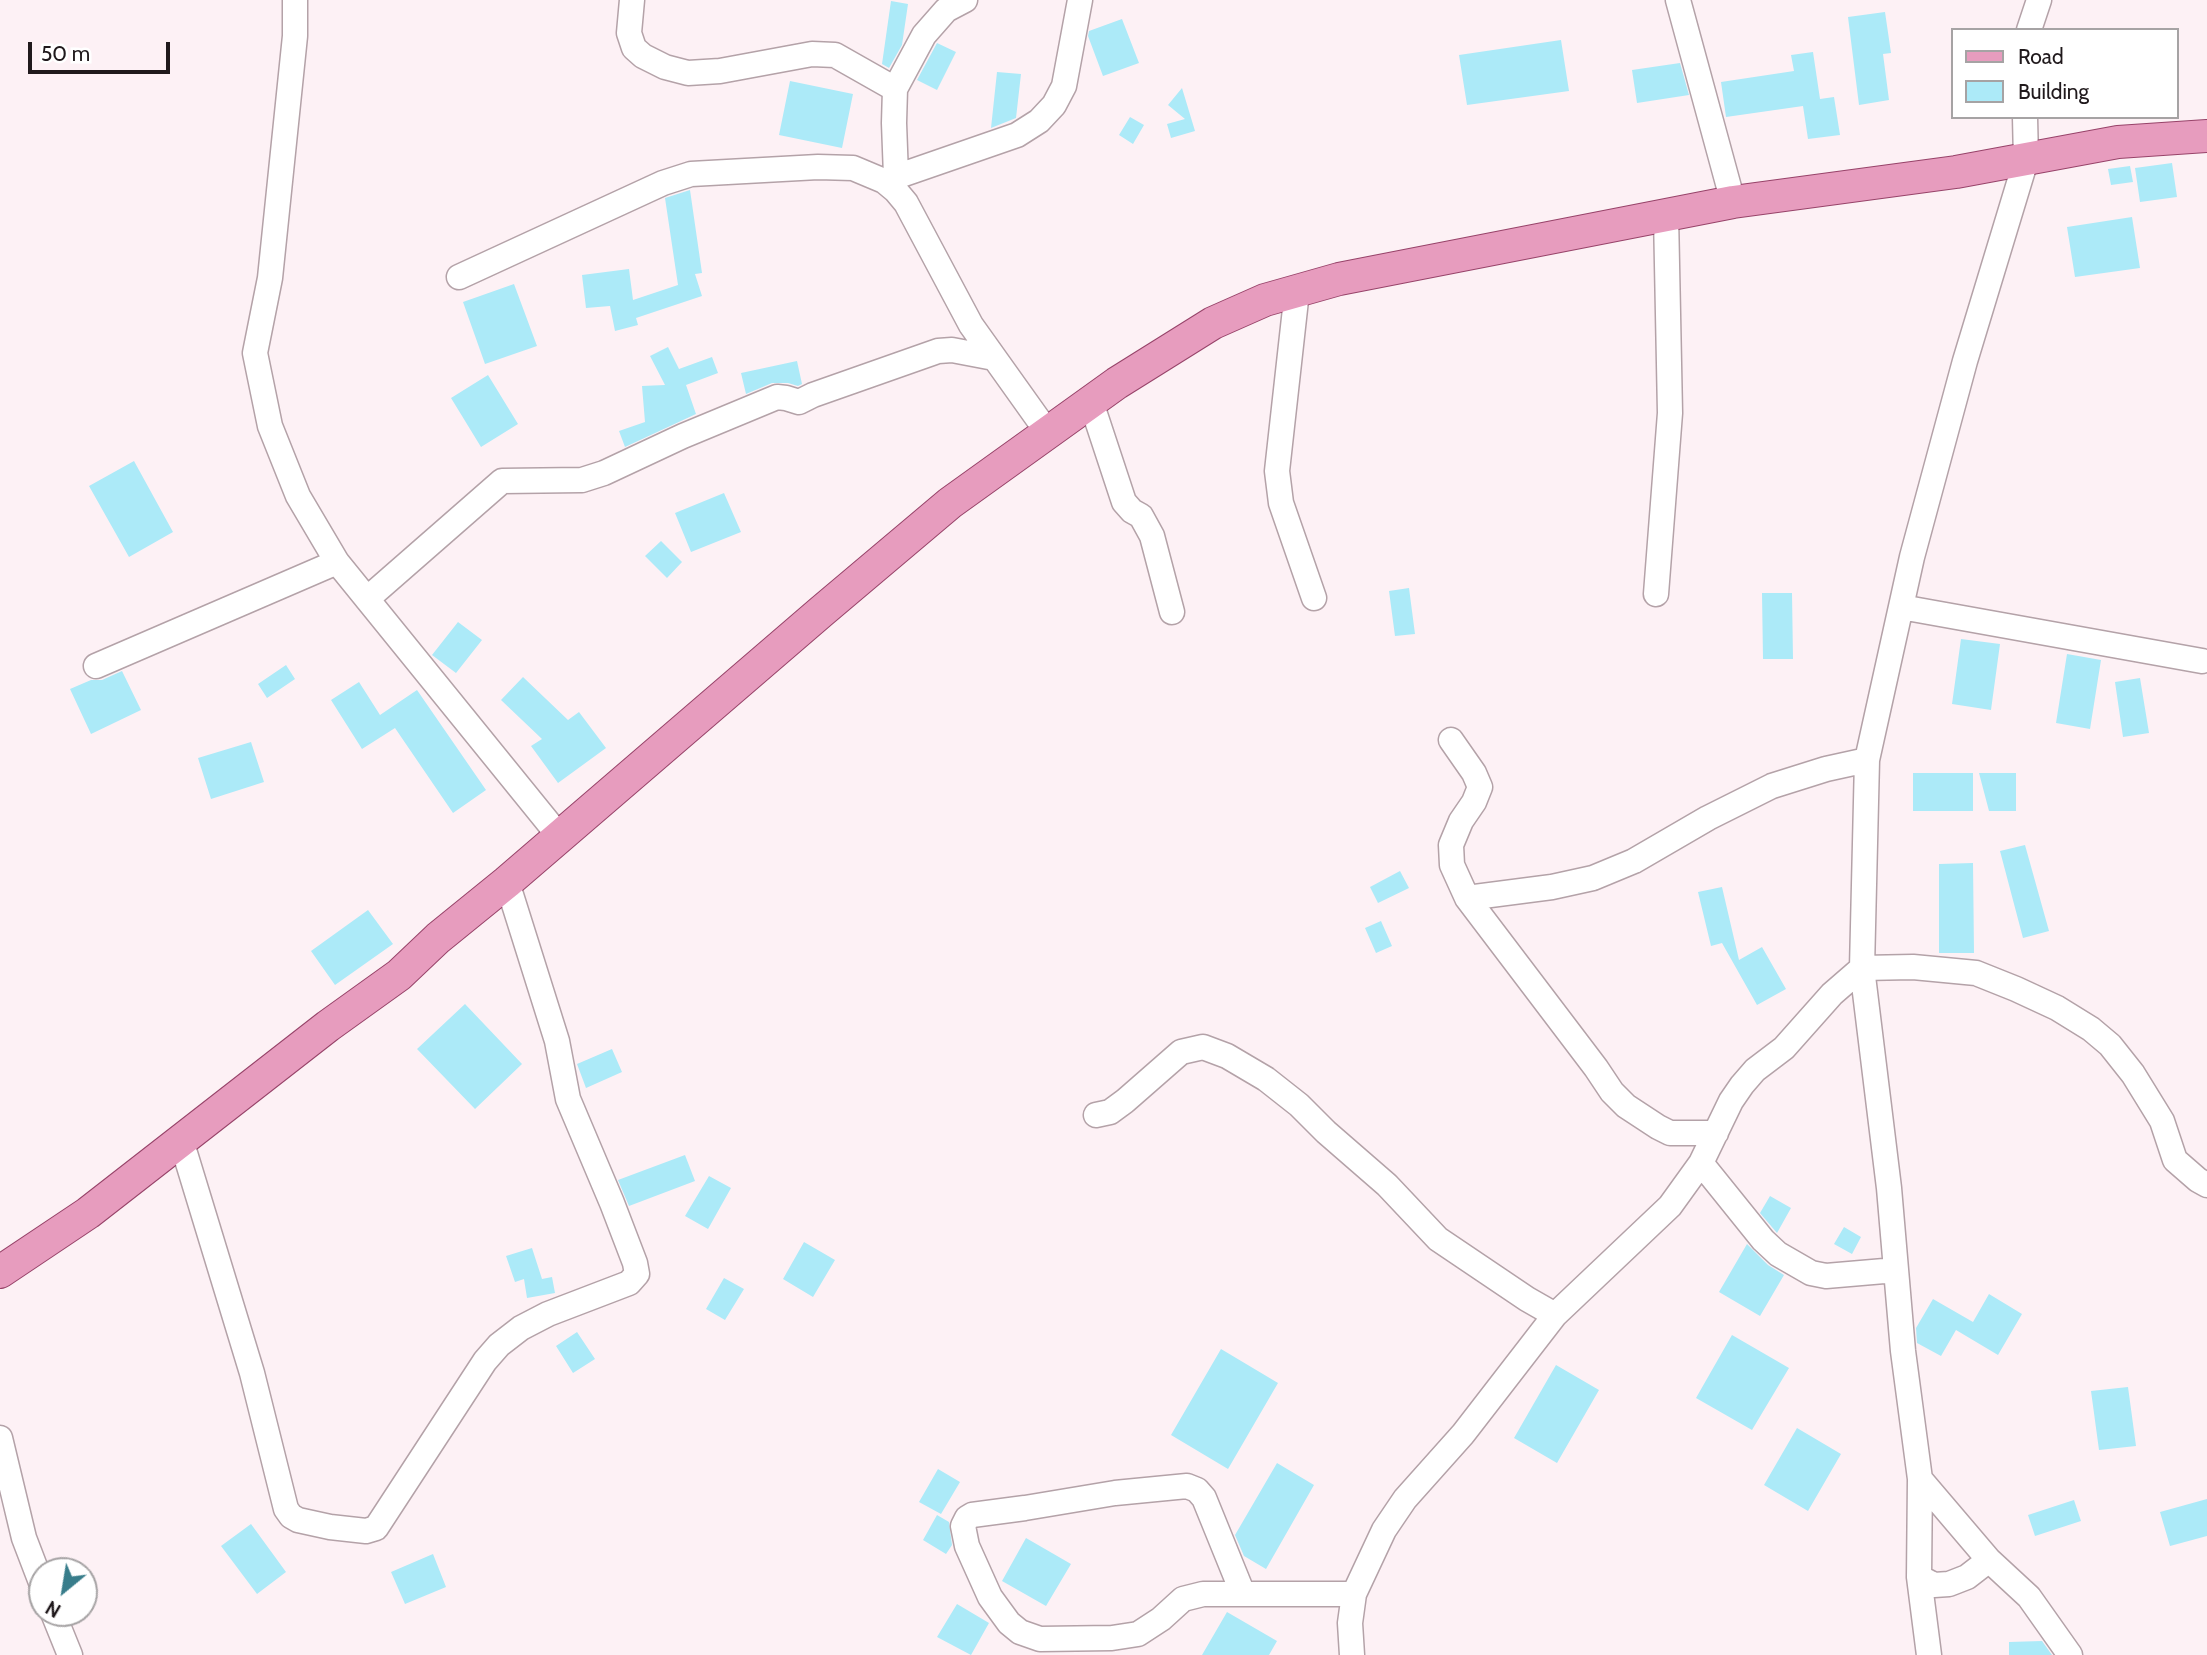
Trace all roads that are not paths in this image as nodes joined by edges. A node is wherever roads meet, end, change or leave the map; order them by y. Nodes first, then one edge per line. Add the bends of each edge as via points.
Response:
1 (296, 0) edge
2 (632, 0) edge
3 (965, 0) edge
4 (1080, 0) edge
5 (1678, 0) edge
6 (2039, 0) edge
7 (2030, 28) edge
8 (895, 89) junction
9 (2025, 119) edge
10 (2207, 136) edge
11 (2026, 160) junction
12 (890, 178) junction
13 (1733, 202) junction
14 (1666, 215) junction
15 (459, 277) dead end
16 (1297, 291) junction
17 (994, 358) junction
18 (1091, 402) junction
19 (1048, 433) junction
20 (337, 562) junction
21 (1656, 594) dead end
22 (1314, 598) dead end
23 (366, 599) junction
24 (1901, 607) junction
25 (1172, 612) dead end
26 (2202, 661) dead end
27 (96, 666) dead end
28 (1451, 740) dead end
29 (1867, 760) junction
30 (561, 837) junction
31 (507, 882) junction
32 (1467, 898) junction
33 (1862, 968) junction
34 (1096, 1115) dead end
35 (1716, 1133) junction
36 (181, 1140) junction
37 (1702, 1163) junction
38 (2207, 1185) edge
39 (1896, 1270) junction
40 (0, 1272) edge
41 (1555, 1315) junction
42 (0, 1438) edge
43 (1920, 1479) junction
44 (31, 1557) edge
45 (1989, 1560) junction
46 (1919, 1577) junction
47 (1243, 1594) junction
48 (1354, 1594) junction
49 (59, 1627) edge
50 (70, 1655) edge
51 (1352, 1655) edge
52 (1929, 1655) edge
53 (2070, 1655) edge

1 - 20 street via 270,278 255,353 274,437 298,495
2 - 8 street via 629,33 634,48 665,67 688,73 720,71 812,54 835,55
3 - 8 street via 946,10 924,36
4 - 12 street via 1064,86 1039,121 1017,135
5 - 13 street
6 - 7 street
8 - 12 street
9 - 11 street
10 - 11 main road via 2119,142
11 - 13 main road
11 - 24 street via 1965,361
12 - 15 street via 853,168 818,167 691,174
12 - 17 street
13 - 14 main road
14 - 16 main road
14 - 21 street via 1670,413
16 - 18 main road via 1213,323
16 - 22 street via 1277,471 1281,503
17 - 19 street
17 - 23 street via 938,351 799,402 777,397 582,480 502,481
18 - 19 main road
18 - 25 street via 1124,502 1141,516 1152,536
19 - 30 main road via 950,503
20 - 23 street
20 - 27 street
23 - 30 street
24 - 26 street
24 - 29 street
28 - 32 street via 1480,787 1451,845 1452,865
29 - 32 street via 1772,786 1634,861 1593,878
29 - 33 street
30 - 31 main road
31 - 36 main road via 399,975
31 - 36 street via 558,1041 568,1099 637,1274 629,1283 548,1314 499,1345 376,1528 366,1531 298,1520 286,1509 252,1373
32 - 35 street via 1626,1106 1670,1133
33 - 35 street via 1784,1048 1755,1070 1731,1101
33 - 38 street via 1976,973 2091,1029 2139,1082 2162,1121 2175,1160
33 - 39 street
34 - 41 street via 1125,1101 1181,1052 1203,1047 1227,1056 1299,1105 1438,1239
35 - 37 street
36 - 40 main road via 88,1213
37 - 39 street via 1763,1240 1811,1273 1826,1276
37 - 41 street via 1670,1206
39 - 43 street
41 - 48 street via 1463,1434 1405,1499 1384,1530
42 - 44 street
43 - 45 street
43 - 46 street
45 - 46 street via 1949,1584 1934,1585
45 - 53 street via 2029,1597
46 - 52 street
47 - 47 street via 1204,1498 1187,1486 972,1515 963,1526 990,1597 1009,1623 1040,1640 1138,1634 1183,1599
47 - 48 street
48 - 51 street
49 - 50 street

